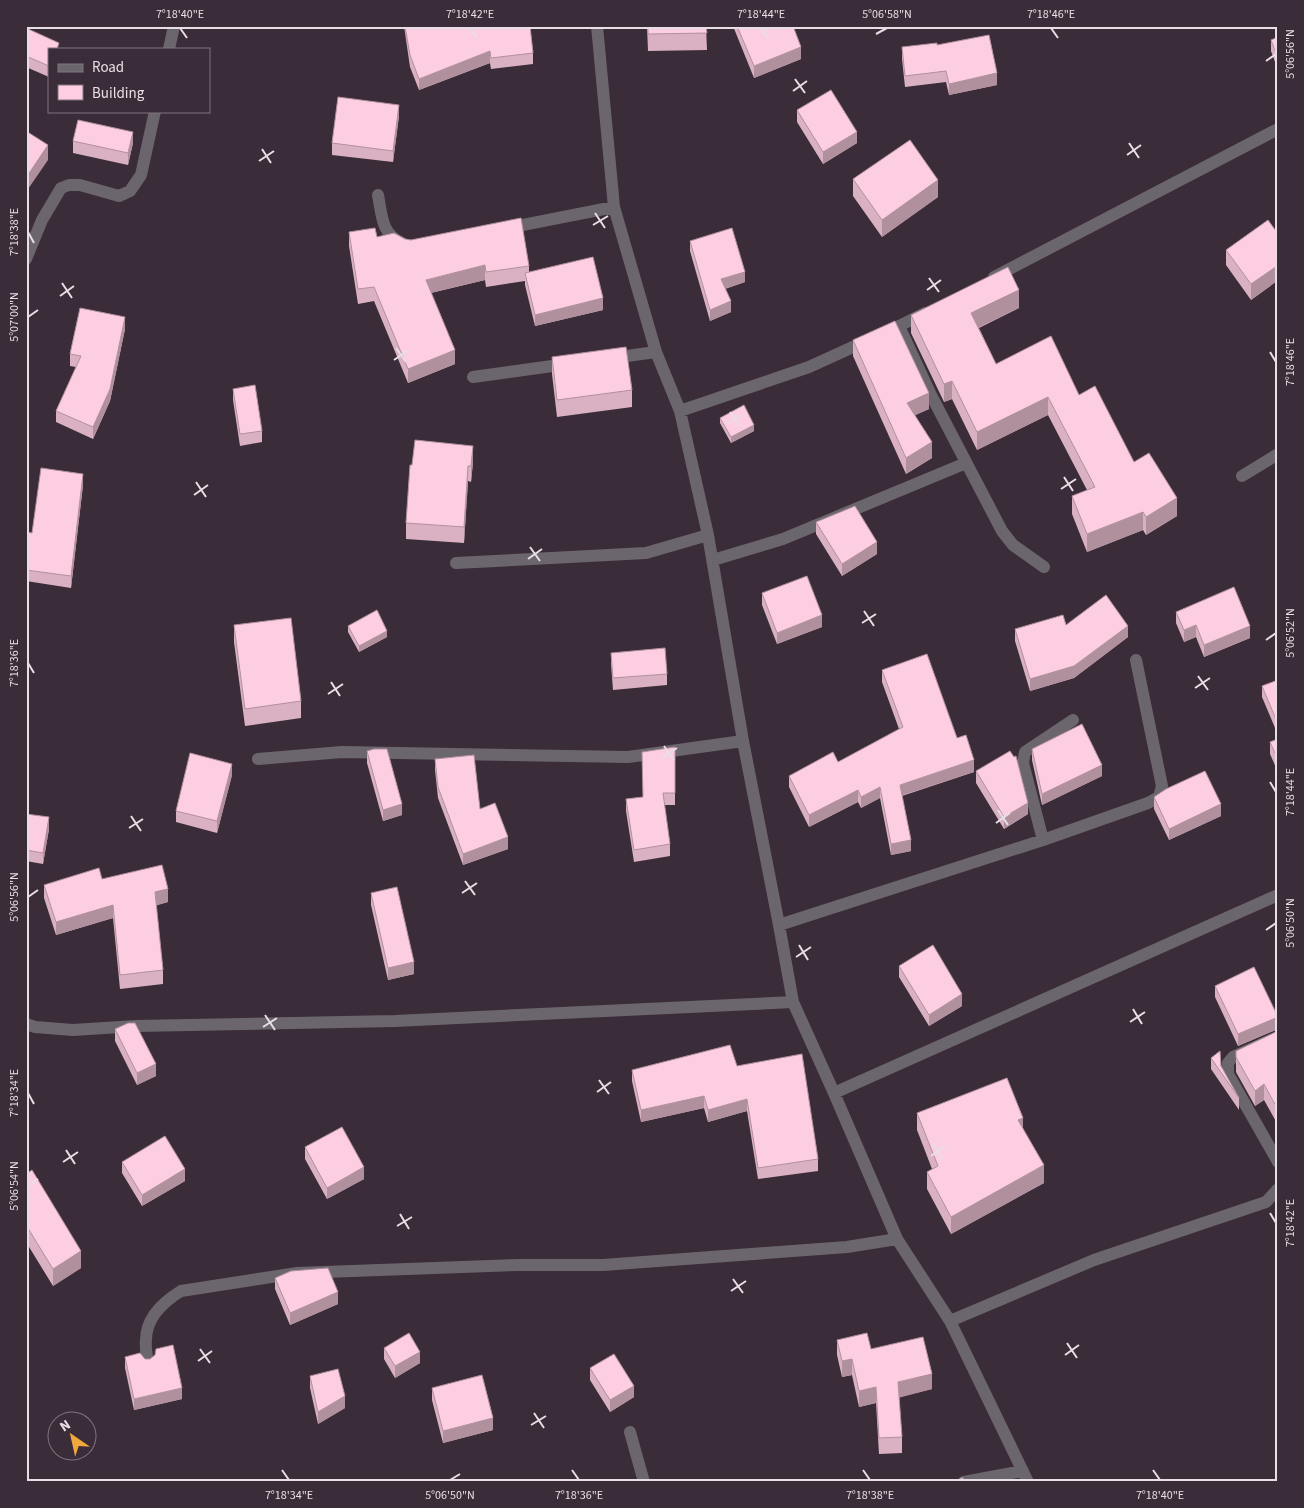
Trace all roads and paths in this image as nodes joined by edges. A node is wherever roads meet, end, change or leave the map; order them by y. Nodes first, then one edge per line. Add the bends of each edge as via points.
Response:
1 (174, 26) edge
2 (597, 26) edge
3 (169, 48) edge
4 (155, 112) edge
5 (1278, 129) edge
6 (378, 195) dead end
7 (614, 207) junction
8 (497, 230) edge
9 (419, 245) edge
10 (26, 259) edge
11 (987, 281) edge
12 (934, 308) edge
13 (899, 326) junction
14 (656, 352) junction
15 (598, 360) edge
16 (579, 362) edge
17 (473, 377) dead end
18 (680, 411) junction
19 (1278, 454) edge
20 (966, 463) junction
21 (1242, 476) dead end
22 (708, 535) junction
23 (713, 560) junction
24 (456, 563) dead end
25 (1044, 567) dead end
26 (1136, 660) dead end
27 (1073, 720) dead end
28 (743, 741) junction
29 (258, 759) dead end
30 (1043, 840) junction
31 (1278, 895) edge
32 (779, 925) junction
33 (793, 1002) junction
34 (26, 1024) edge
35 (1278, 1037) edge
36 (834, 1093) junction
37 (1278, 1162) edge
38 (1278, 1189) edge
39 (897, 1239) junction
40 (950, 1321) junction
41 (148, 1364) edge
42 (630, 1432) dead end
43 (1025, 1477) edge
44 (644, 1482) edge
45 (964, 1482) edge

1 - 3 street
2 - 7 street
4 - 10 street via 141,175 130,191 119,196 80,185 61,188 42,220
5 - 11 street
6 - 9 street via 386,232 409,246
7 - 8 street
7 - 14 street
12 - 13 street
13 - 18 street via 809,367
13 - 20 street
14 - 15 street
14 - 18 street
16 - 17 street
18 - 22 street
19 - 21 street
20 - 23 street via 783,539
20 - 25 street via 1002,531 1013,545
22 - 23 street
22 - 24 street via 646,553
23 - 28 street
26 - 30 street via 1162,786 1159,797
27 - 30 street via 1025,752 1023,763
28 - 29 street via 628,757 342,752
28 - 32 street
30 - 32 street
31 - 36 street
32 - 33 street
33 - 34 street via 395,1021 73,1030
33 - 36 street
35 - 37 street via 1233,1057 1228,1063 1228,1074
36 - 39 street
38 - 40 street via 1266,1202 1094,1260
39 - 40 street
39 - 41 street via 847,1248 603,1265 297,1273 180,1291 166,1300 147,1328
40 - 43 street
42 - 44 street
43 - 45 street

